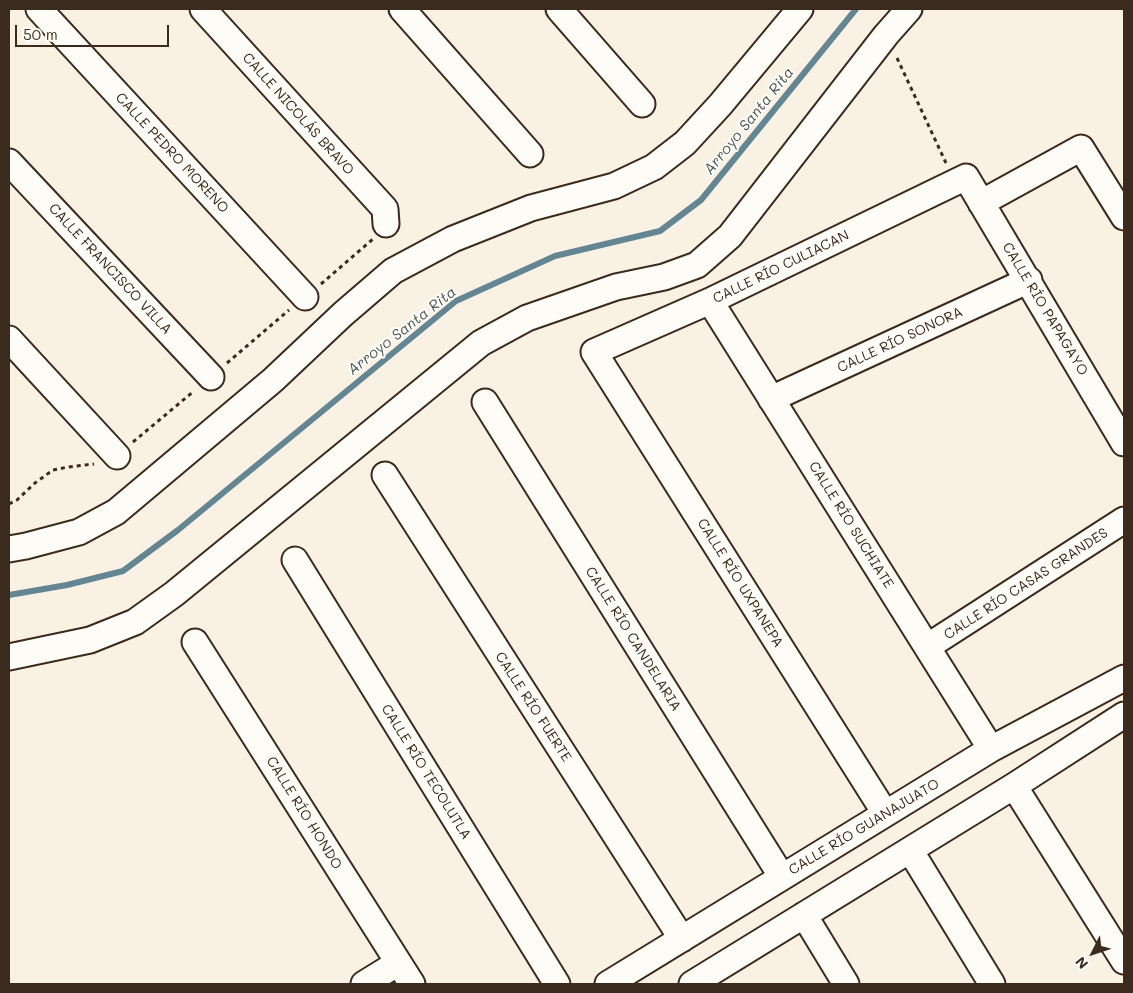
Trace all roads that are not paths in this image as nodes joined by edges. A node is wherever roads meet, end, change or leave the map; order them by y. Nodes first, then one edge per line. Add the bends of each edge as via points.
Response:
1 (39, 9) edge
2 (203, 9) edge
3 (402, 9) edge
4 (559, 9) edge
5 (800, 9) edge
6 (909, 9) edge
7 (642, 104) dead end
8 (530, 154) dead end
9 (9, 162) edge
10 (960, 179) joint
11 (981, 203) junction
12 (1124, 217) edge
13 (386, 224) dead end
14 (1029, 280) junction
15 (305, 297) dead end
16 (710, 301) junction
17 (9, 339) edge
18 (594, 352) joint
19 (211, 376) dead end
20 (772, 399) junction
21 (485, 402) dead end
22 (1124, 443) edge
23 (117, 456) dead end
24 (385, 475) dead end
25 (1124, 520) edge
26 (9, 549) edge
27 (294, 560) dead end
28 (195, 642) dead end
29 (927, 647) junction
30 (9, 657) edge
31 (1124, 678) edge
32 (1122, 722) edge
33 (991, 749) junction
34 (1014, 786) junction
35 (885, 813) junction
36 (910, 850) junction
37 (782, 877) junction
38 (804, 915) junction
39 (682, 939) junction
40 (1124, 961) edge
41 (398, 963) junction
42 (699, 982) edge
43 (364, 984) edge
44 (412, 984) edge
45 (557, 984) edge
46 (608, 984) edge
47 (846, 984) edge
48 (992, 984) edge

1 - 15 street, CALLE PEDRO MORENO
2 - 13 street, CALLE NICOLÁS BRAVO via 385,210
3 - 8 street
4 - 7 street
5 - 26 street via 685,143 654,167 614,186 531,208 454,239 393,271 273,380 116,512 79,532
6 - 30 street via 886,34 730,236 697,265 664,278 616,288 527,318 504,330 482,343 182,588 135,622 90,640
9 - 19 street, CALLE FRANCISCO VILLA
10 - 11 street, CALLE RÍO PAPAGAYO
10 - 16 street, CALLE RÍO CULIACAN
11 - 12 street via 1081,148
11 - 14 street, CALLE RÍO PAPAGAYO
14 - 20 street, CALLE RÍO SONORA
14 - 22 street, CALLE RÍO PAPAGAYO
16 - 18 street, CALLE RÍO CULIACAN
16 - 20 street, CALLE RÍO SUCHIATE
17 - 23 street
18 - 35 street, CALLE RÍO UXPANEPA
20 - 29 street, CALLE RÍO SUCHIATE
21 - 37 street, CALLE RÍO CANDELARIA
24 - 39 street, CALLE RÍO FUERTE
25 - 29 street, CALLE RÍO CASAS GRANDES
27 - 45 street, CALLE RÍO TECOLUTLA
28 - 41 street, CALLE RÍO HONDO
29 - 33 street, CALLE RÍO SUCHIATE
31 - 33 street, CALLE RÍO GUANAJUATO
32 - 34 street
33 - 35 street, CALLE RÍO GUANAJUATO
34 - 36 street
34 - 40 street
35 - 37 street, CALLE RÍO GUANAJUATO
36 - 38 street
36 - 48 street
37 - 39 street, CALLE RÍO GUANAJUATO
38 - 42 street
38 - 47 street
39 - 46 street, CALLE RÍO GUANAJUATO
41 - 43 street
41 - 44 street, CALLE RÍO HONDO

